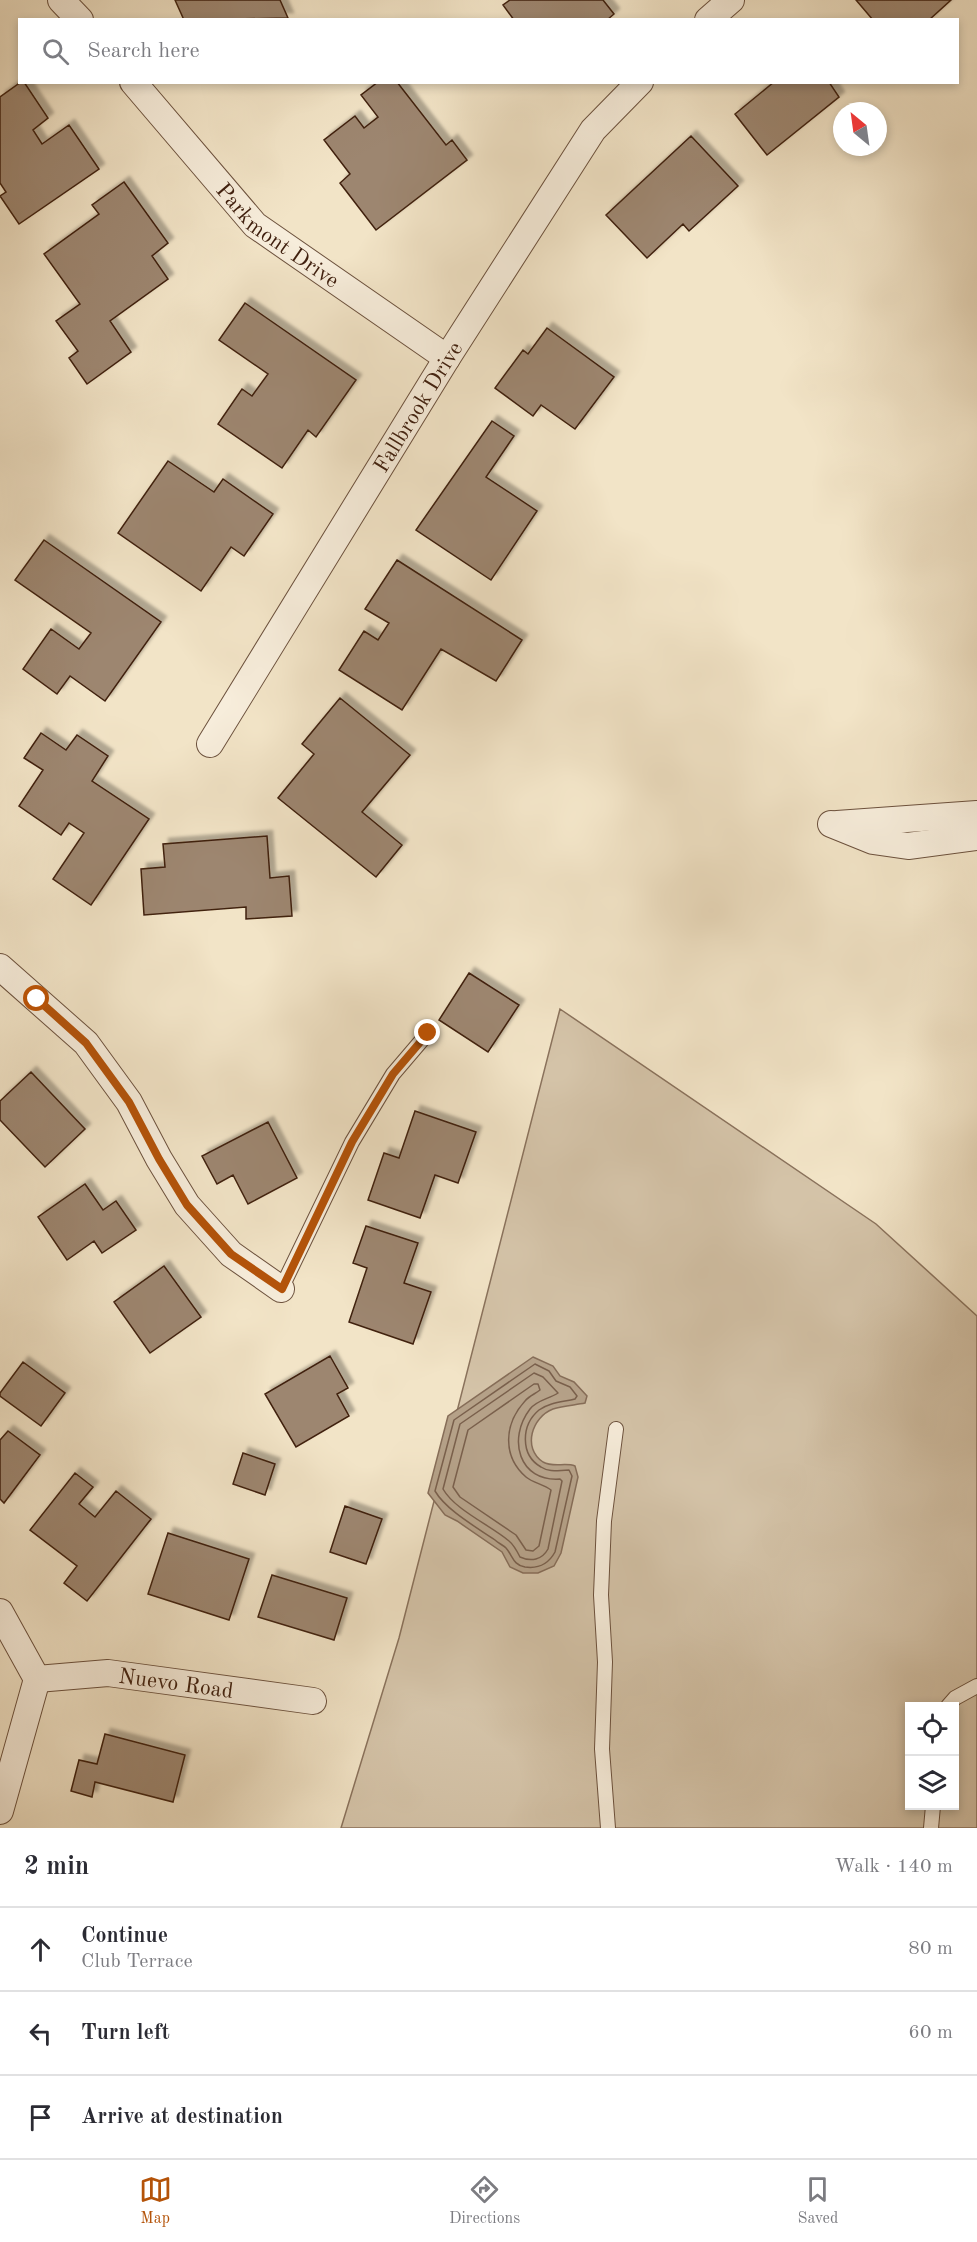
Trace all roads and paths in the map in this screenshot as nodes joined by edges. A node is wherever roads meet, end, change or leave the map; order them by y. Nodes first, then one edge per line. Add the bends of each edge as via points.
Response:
1 (62, 0) edge
2 (731, 0) edge
3 (78, 18) edge
4 (710, 18) edge
5 (136, 84) edge
6 (638, 84) edge
7 (447, 358) junction
8 (210, 744) dead end
9 (977, 814) edge
10 (977, 837) edge
11 (0, 967) edge
12 (428, 1033) dead end
13 (282, 1289) joint
14 (616, 1429) dead end
15 (0, 1612) edge
16 (37, 1679) junction
17 (977, 1686) edge
18 (313, 1701) dead end
19 (952, 1702) edge
20 (933, 1810) edge
21 (0, 1811) edge
22 (608, 1828) edge
23 (931, 1828) edge

1 - 3 street
2 - 4 street
5 - 7 street, Parkmont Drive via 255,225
6 - 7 street, Fallbrook Drive via 593,130
7 - 8 street, Fallbrook Drive
9 - 10 street via 831,824 873,841 908,846
11 - 13 street via 86,1043 129,1102 194,1213 231,1254
12 - 13 lane via 393,1074 352,1142
14 - 22 lane via 604,1521 601,1595 605,1662 602,1749
15 - 16 street
16 - 18 street, Nuevo Road via 108,1673
16 - 21 street
17 - 19 lane
20 - 23 lane

